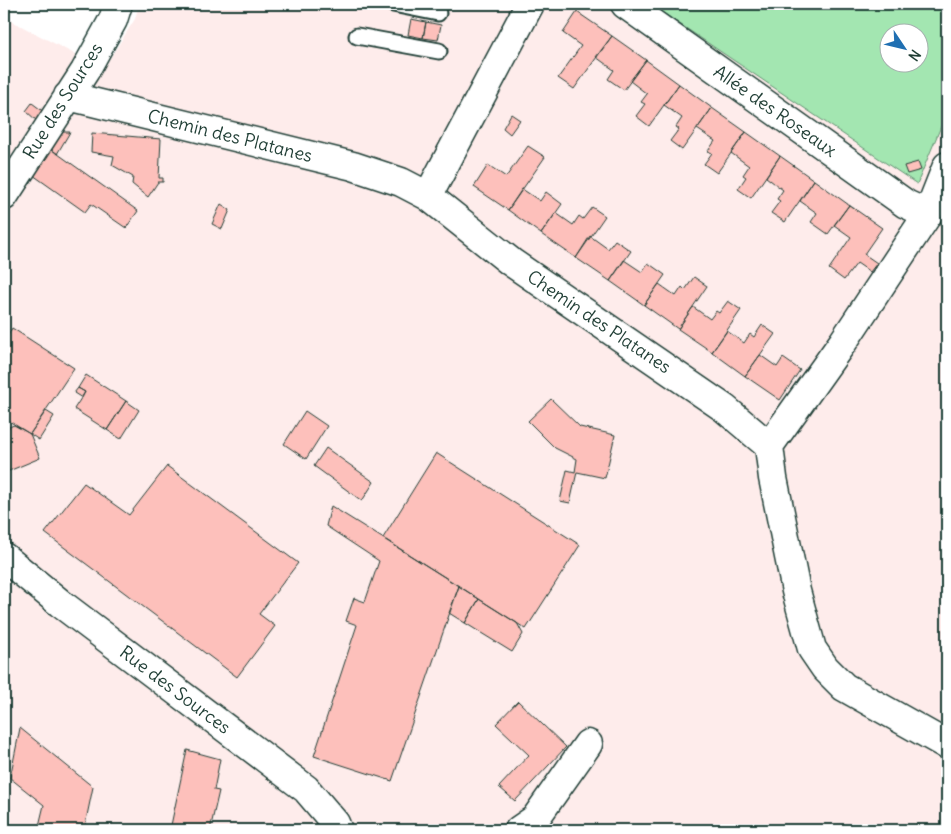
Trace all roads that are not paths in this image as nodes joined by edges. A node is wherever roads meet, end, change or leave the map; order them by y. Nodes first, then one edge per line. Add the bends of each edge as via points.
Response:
1 (118, 4) edge
2 (393, 4) edge
3 (530, 4) edge
4 (625, 4) edge
5 (438, 13) dead end
6 (357, 36) dead end
7 (439, 51) dead end
8 (68, 96) junction
9 (947, 166) edge
10 (4, 196) edge
11 (428, 196) junction
12 (928, 214) junction
13 (769, 446) junction
14 (4, 557) edge
15 (588, 744) dead end
16 (947, 745) edge
17 (533, 827) edge
18 (338, 830) edge

1 - 8 street, Rue des Sources via 104,37
2 - 5 lane
3 - 11 street
4 - 12 street, Allée des Roseaux via 906,204
6 - 7 lane
8 - 10 street, Rue des Sources
8 - 11 street, Chemin des Platanes via 353,166 401,182
9 - 12 street
11 - 13 street, Chemin des Platanes via 511,262 724,408
12 - 13 street
13 - 16 street via 796,591 812,649 844,687
14 - 18 street, Rue des Sources via 306,790
15 - 17 street

